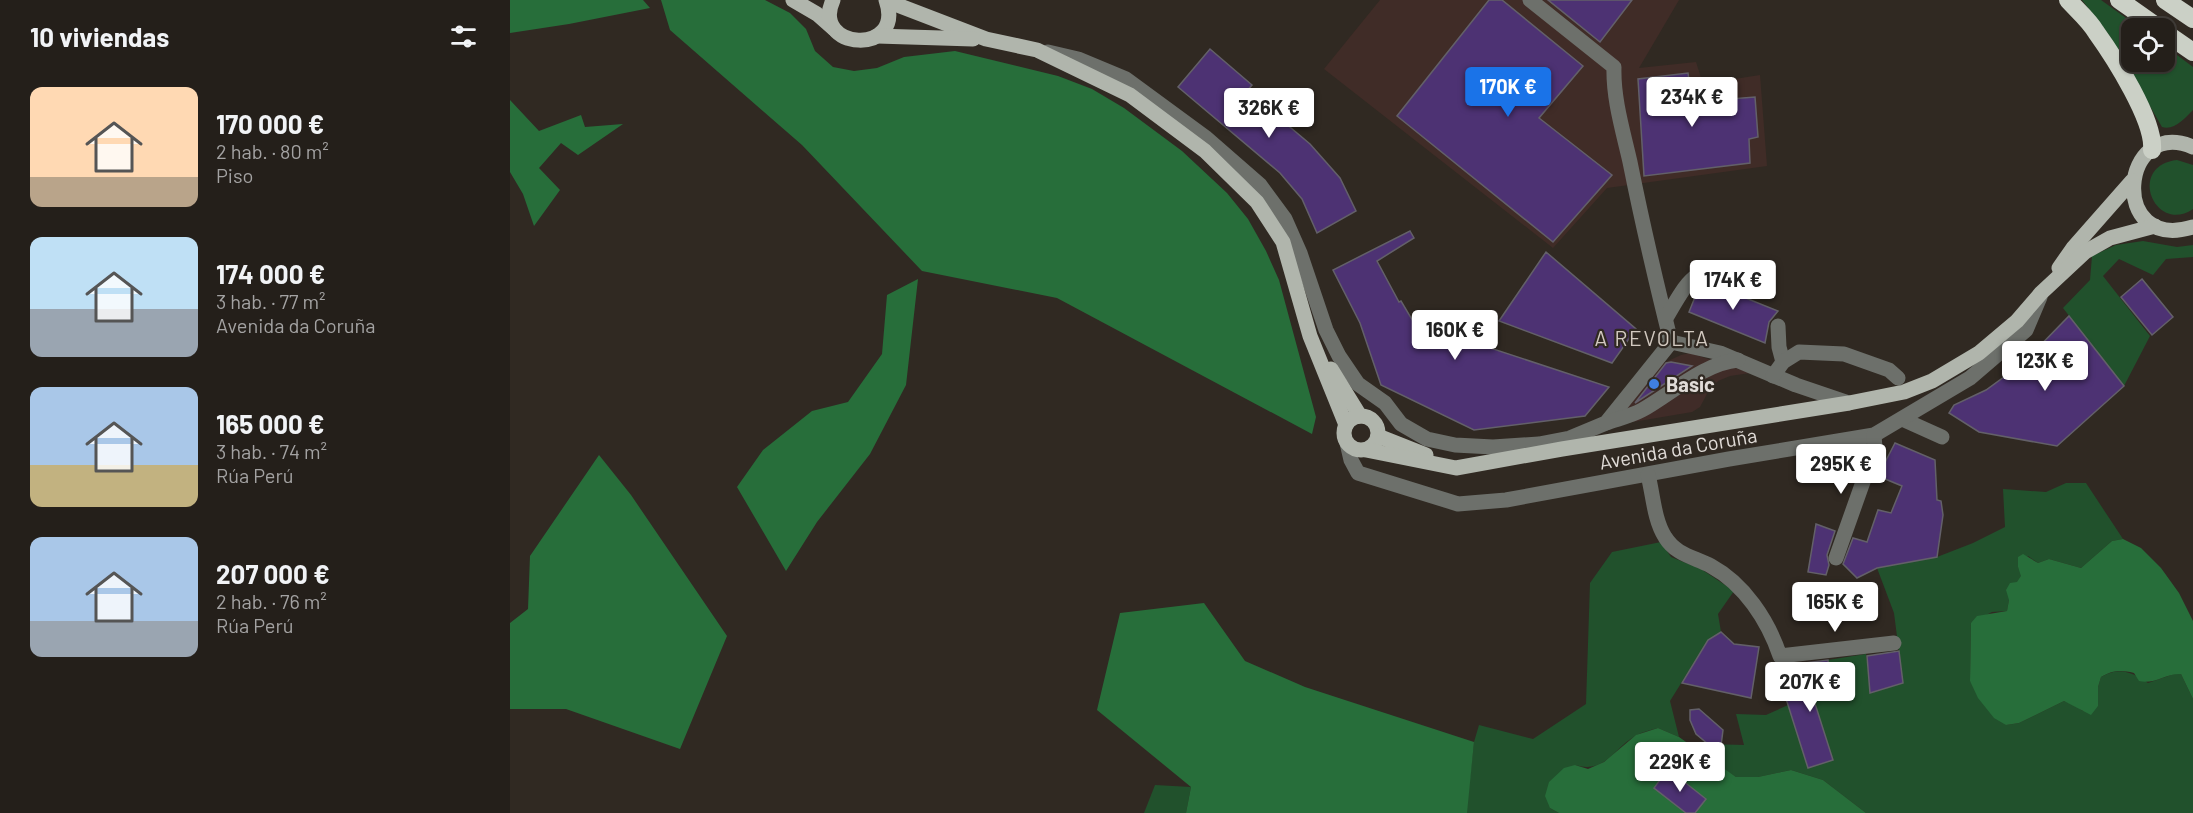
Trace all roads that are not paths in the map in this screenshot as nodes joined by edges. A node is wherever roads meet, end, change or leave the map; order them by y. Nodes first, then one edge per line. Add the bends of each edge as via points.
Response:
1 (793, 0) edge
2 (833, 0) edge
3 (887, 0) edge
4 (1530, 0) edge
5 (2068, 0) edge
6 (2119, 0) edge
7 (2166, 0) edge
8 (2145, 18) edge
9 (2193, 19) edge
10 (877, 36) junction
11 (844, 38) junction
12 (986, 39) junction
13 (2175, 40) edge
14 (1037, 50) junction
15 (2193, 52) edge
16 (2191, 142) edge
17 (2152, 150) junction
18 (2132, 181) junction
19 (2155, 226) junction
20 (2193, 227) edge
21 (1747, 272) dead end
22 (2041, 293) junction
23 (1666, 318) junction
24 (1778, 326) dead end
25 (1310, 336) junction
26 (1671, 342) junction
27 (1738, 360) junction
28 (1783, 362) junction
29 (1773, 376) junction
30 (1898, 378) dead end
31 (1849, 403) junction
32 (1360, 416) junction
33 (1902, 419) junction
34 (1606, 423) junction
35 (1346, 425) junction
36 (1874, 435) junction
37 (1378, 436) junction
38 (1942, 436) dead end
39 (1570, 438) junction
40 (1347, 443) junction
41 (1366, 450) junction
42 (1474, 464) junction
43 (1456, 468) junction
44 (1648, 475) junction
45 (1836, 558) dead end
46 (1894, 643) dead end

1 - 11 main road via 817,14
2 - 11 main road via 832,23
3 - 10 main road via 889,17
3 - 12 main road, Avenida da Coruña
4 - 23 street via 1614,67 1627,148
5 - 17 highway via 2096,31 2147,117
6 - 8 highway
7 - 9 highway
10 - 11 main road, Avenida da Coruña via 861,42
10 - 12 main road, Avenida da Coruña
12 - 14 main road, Avenida da Coruña
13 - 15 highway
14 - 25 main road, Avenida da Coruña via 1130,95 1204,151 1257,202 1283,242
14 - 39 street, Avenida da Coruña via 1078,59 1126,79 1205,137 1260,185 1285,219 1339,356 1358,384 1386,404 1401,424 1426,439 1455,445 1539,444
16 - 17 main road
17 - 18 main road via 2136,169
18 - 19 main road via 2137,207
18 - 22 main road via 2073,248
19 - 20 main road via 2168,231
19 - 22 main road via 2110,238 2085,252
21 - 23 street via 1716,268 1696,276
22 - 31 main road, Avenida da Coruña via 2017,321 1978,353 1932,381 1904,392
22 - 33 street, Avenida da Coruña via 2026,330 1970,378
23 - 26 street
24 - 28 street
25 - 32 main road, Avenida da Coruña
25 - 35 main road, Avenida da Coruña
26 - 27 street via 1695,345
26 - 34 street, Avenida da Coruña
27 - 29 street
27 - 34 street via 1708,370 1641,411
28 - 29 street
28 - 30 street via 1799,352 1844,354 1889,370
29 - 31 street
31 - 42 main road, Avenida da Coruña
32 - 35 main road
32 - 37 main road via 1375,423
33 - 36 street, Avenida da Coruña
33 - 38 street
34 - 39 street, Avenida da Coruña
35 - 40 main road
36 - 44 street, Avenida da Coruña
36 - 45 street via 1875,448
37 - 41 main road
37 - 43 main road
39 - 42 street, Avenida da Coruña
40 - 41 main road
40 - 44 street, Avenida da Coruña via 1358,473 1458,504 1506,500
41 - 43 main road, Avenida da Coruña
42 - 43 main road, Avenida da Coruña
44 - 46 street via 1665,537 1680,553 1712,566 1737,585 1773,634 1780,656

